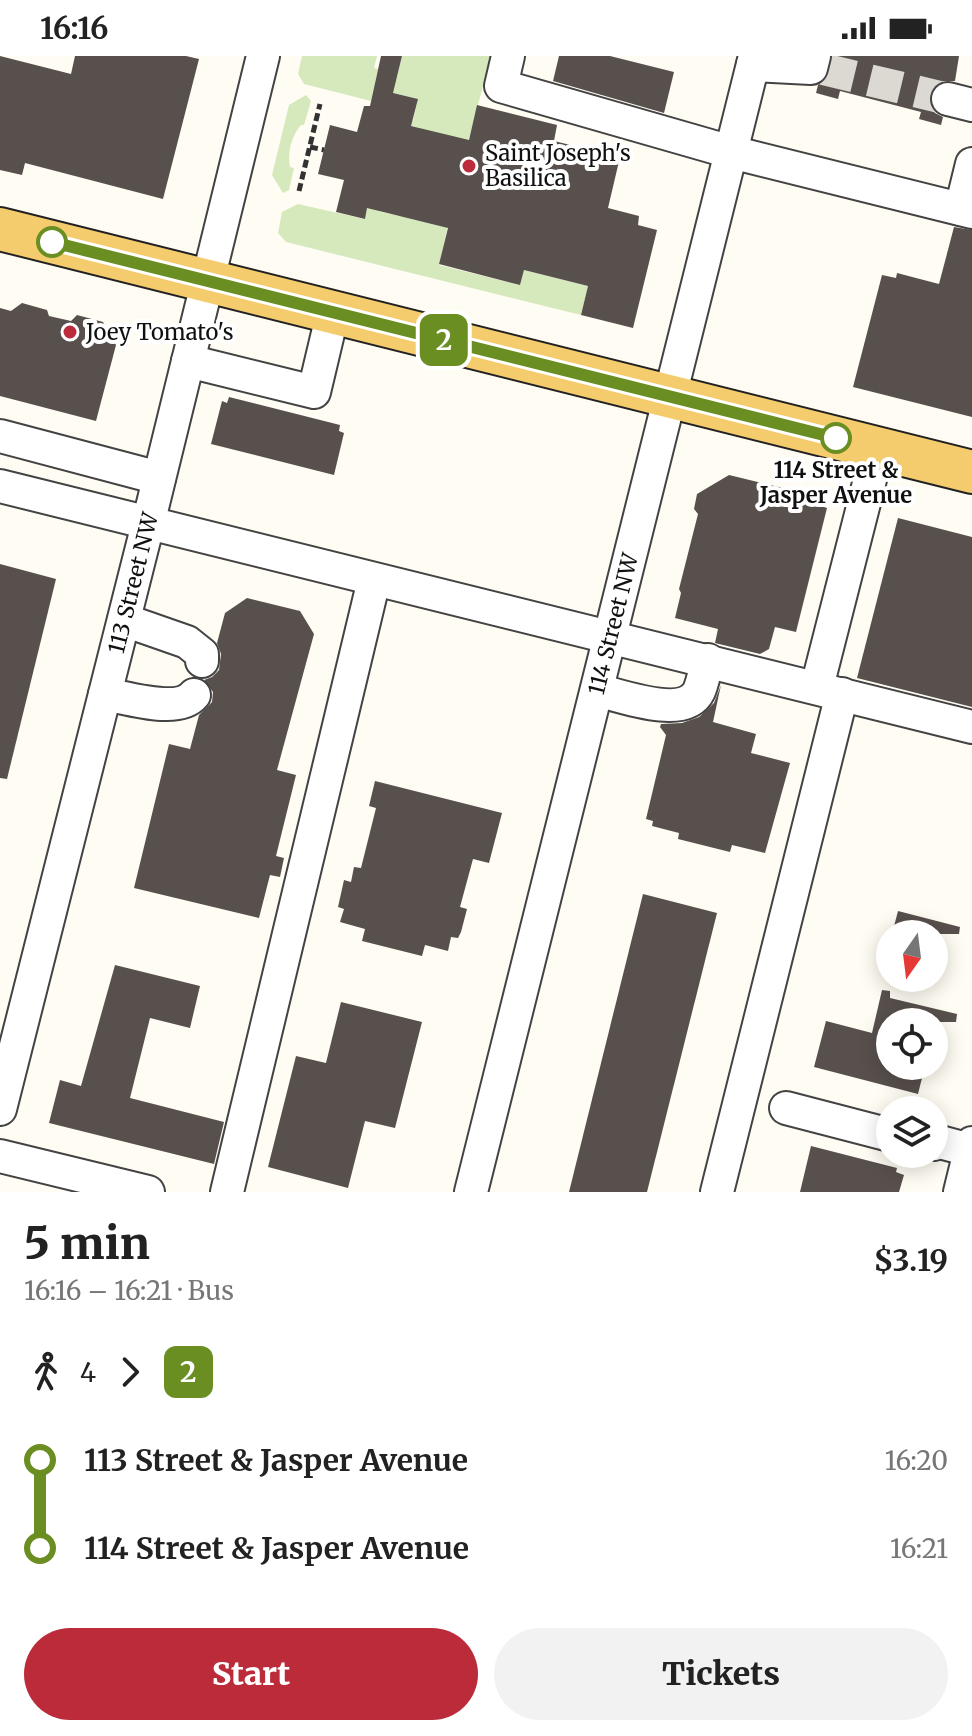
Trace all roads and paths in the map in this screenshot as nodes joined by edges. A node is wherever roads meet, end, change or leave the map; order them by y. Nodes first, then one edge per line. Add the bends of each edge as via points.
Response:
1 (263, 56) edge
2 (508, 56) edge
3 (754, 61) edge
4 (816, 64) tunnel mouth
5 (320, 104) dead end
6 (310, 147) junction
7 (324, 150) dead end
8 (731, 152) junction
9 (972, 164) edge
10 (299, 191) dead end
11 (966, 210) edge
12 (0, 229) edge
13 (208, 280) junction
14 (333, 312) junction
15 (188, 361) junction
16 (670, 396) junction
17 (0, 436) edge
18 (878, 448) junction
19 (972, 472) edge
20 (159, 478) junction
21 (0, 486) edge
22 (148, 524) junction
23 (374, 580) junction
24 (124, 620) junction
25 (611, 635) junction
26 (708, 660) junction
27 (202, 661) dead end
28 (597, 690) junction
29 (829, 690) junction
30 (105, 694) junction
31 (194, 695) dead end
32 (972, 727) edge
33 (786, 1108) dead end
34 (0, 1109) edge
35 (876, 1131) edge
36 (950, 1143) edge
37 (0, 1156) edge
38 (964, 1188) edge
39 (148, 1192) edge
40 (227, 1192) edge
41 (471, 1192) edge
42 (717, 1192) edge

1 - 13 street, 113 Street NW
2 - 8 street via 501,86
3 - 4 street
3 - 8 street, 114 Street NW
5 - 6 path
6 - 7 path
6 - 10 path
8 - 11 street
8 - 16 street, 114 Street NW
9 - 11 street
12 - 13 main road
13 - 14 main road
13 - 15 street, 113 Street NW
14 - 15 street via 314,392
14 - 16 main road
15 - 20 street, 113 Street NW
16 - 18 main road
16 - 25 street, 114 Street NW
17 - 20 street
18 - 19 main road
18 - 29 street
20 - 22 street, 113 Street NW
21 - 22 street
22 - 23 street
22 - 24 street, 113 Street NW
23 - 25 street
23 - 40 street
24 - 27 street via 187,642 202,654
24 - 30 street, 113 Street NW
25 - 26 street
25 - 28 street, 114 Street NW
26 - 28 street via 699,692 680,705
26 - 29 street
28 - 41 street, 114 Street NW
29 - 32 street
29 - 42 street
30 - 31 street via 175,705
30 - 34 street, 113 Street NW
33 - 35 street
36 - 38 street
37 - 39 street

